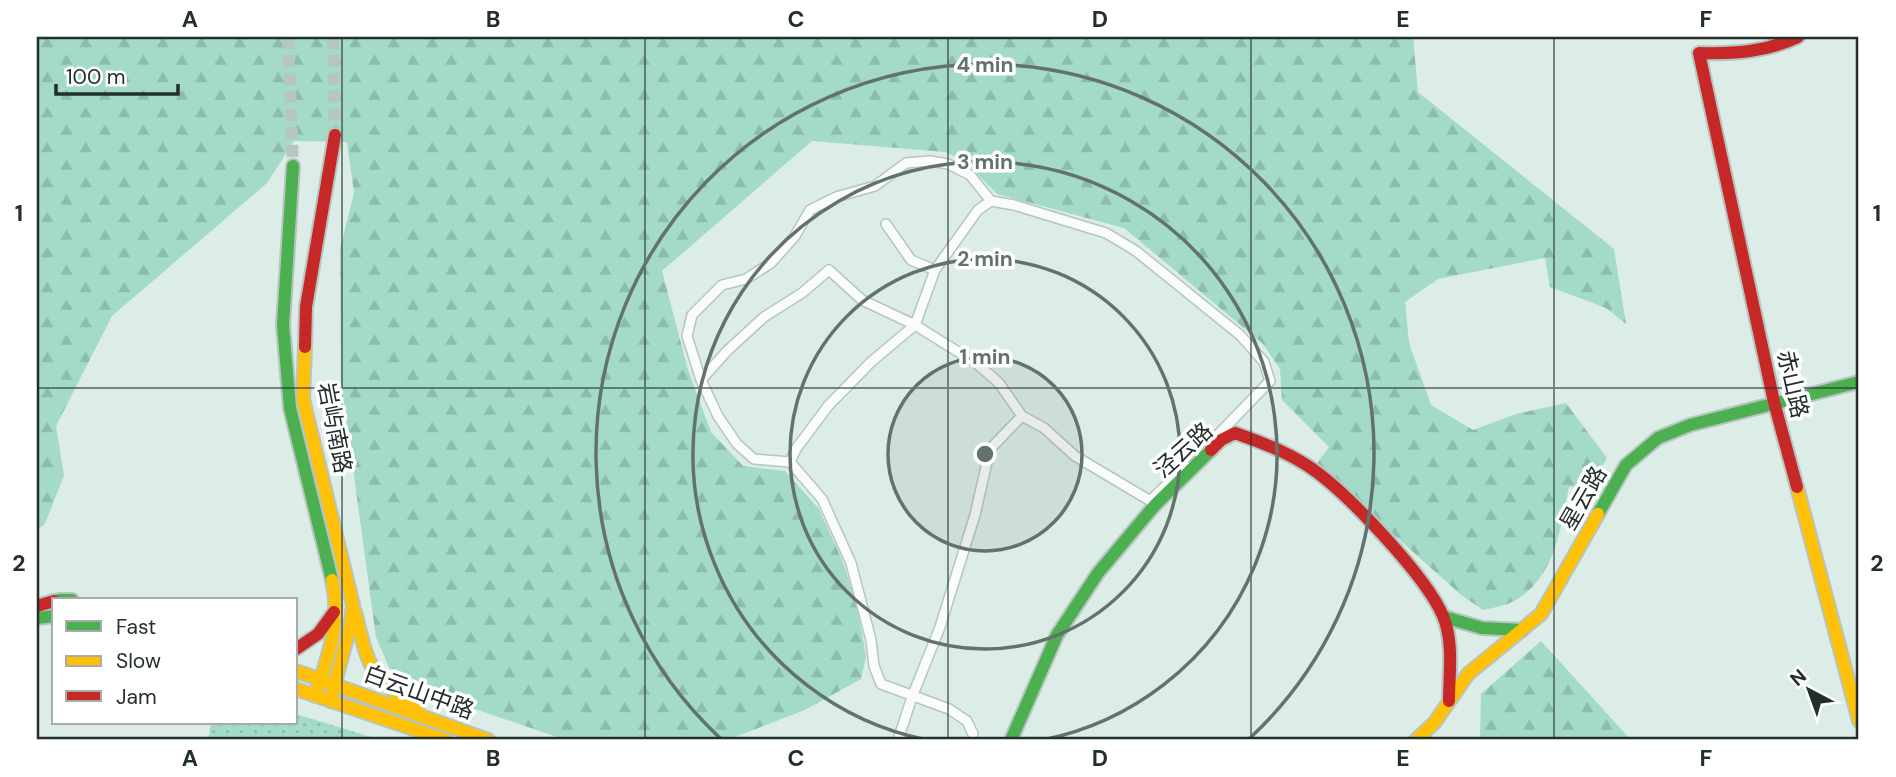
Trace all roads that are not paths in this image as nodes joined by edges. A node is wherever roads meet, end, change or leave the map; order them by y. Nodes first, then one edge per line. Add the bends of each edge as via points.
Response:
1 (1798, 37) edge
2 (335, 135) tunnel mouth
3 (293, 166) tunnel mouth
4 (991, 201) junction
5 (886, 224) dead end
6 (935, 270) junction
7 (915, 325) junction
8 (701, 380) junction
9 (1859, 382) edge
10 (1774, 401) junction
11 (1022, 416) junction
12 (790, 462) junction
13 (1153, 502) junction
14 (353, 605) junction
15 (334, 612) junction
16 (1444, 617) junction
17 (1522, 630) junction
18 (298, 648) edge
19 (298, 672) edge
20 (321, 679) junction
21 (335, 684) junction
22 (298, 690) edge
23 (1856, 693) edge
24 (315, 696) junction
25 (912, 697) junction
26 (330, 701) junction
27 (1449, 701) junction
28 (1859, 721) edge
29 (973, 734) dead end
30 (475, 736) junction
31 (446, 740) edge
32 (488, 740) edge
33 (898, 740) edge
34 (1011, 740) edge
35 (1416, 740) edge

1 - 10 street, 赤山路 via 1735,55 1699,53
2 - 14 street, 岩屿南路 via 306,307 303,399
3 - 15 street, 岩屿南路 via 283,325 286,378 334,589
4 - 6 street via 978,210
4 - 8 street via 970,175 930,161 906,163 875,186 835,197 810,210 771,263 746,279 722,285 692,315 687,336
4 - 13 street via 1106,233 1136,251 1240,335 1264,362 1270,381
5 - 6 street via 911,260
6 - 7 street
7 - 8 street via 862,300 830,270 764,317
7 - 11 street via 976,363 999,383
7 - 12 street via 828,406
8 - 12 street via 737,444 754,459
9 - 10 street, 星云路
10 - 17 street, 星云路 via 1658,438 1626,466 1541,614
10 - 23 street, 赤山路
11 - 13 street via 1044,428 1075,456
11 - 25 street via 990,449 975,516
12 - 25 street via 822,499 851,563 881,684
13 - 16 street, 泾云路 via 1221,440 1235,433 1264,444 1316,471 1339,491 1403,560
13 - 34 street, 泾云路 via 1058,635
14 - 21 street, 岩屿南路
14 - 30 street via 376,679 386,689
15 - 18 street via 312,640
15 - 20 street, 岩屿南路 via 334,640
16 - 17 street via 1465,626
16 - 27 street, 泾云路 via 1450,656
17 - 27 street, 星云路 via 1468,674
19 - 20 street, 白云山中路
20 - 21 street, 白云山中路
20 - 24 street, 岩屿南路
21 - 26 street, 岩屿南路
21 - 30 street, 白云山中路
22 - 24 street, 白云山中路
23 - 28 street, 赤山路
24 - 26 street, 白云山中路
25 - 29 street via 949,709 967,721
25 - 33 street
26 - 31 street, 白云山中路
27 - 35 street, 星云路
30 - 32 street, 白云山中路

